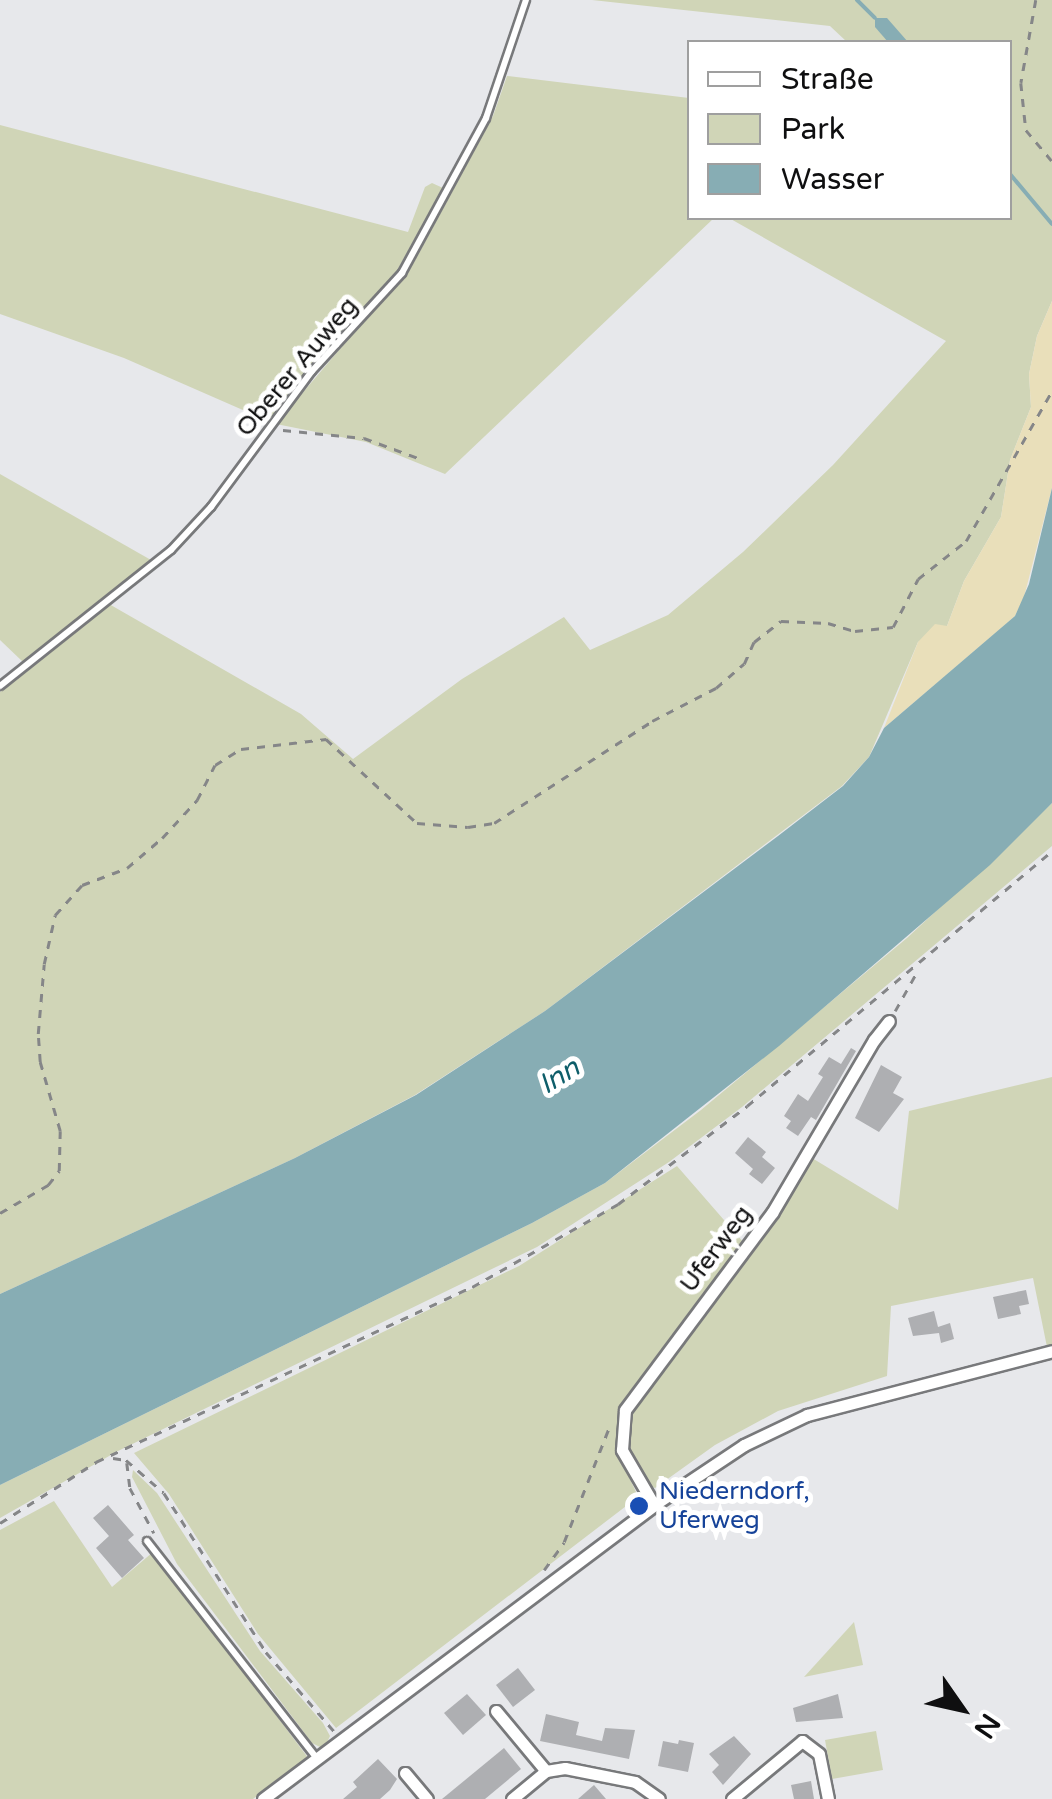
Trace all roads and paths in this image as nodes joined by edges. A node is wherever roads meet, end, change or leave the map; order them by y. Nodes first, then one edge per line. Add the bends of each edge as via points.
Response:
1 (526, 0) edge
2 (1036, 0) edge
3 (1052, 162) edge
4 (1052, 391) edge
5 (269, 427) junction
6 (421, 460) dead end
7 (0, 686) edge
8 (1052, 852) edge
9 (920, 966) junction
10 (890, 1021) joint
11 (0, 1213) edge
12 (1052, 1350) edge
13 (610, 1425) dead end
14 (111, 1458) junction
15 (126, 1460) junction
16 (654, 1506) junction
17 (0, 1524) edge
18 (147, 1541) dead end
19 (160, 1553) junction
20 (542, 1572) dead end
21 (496, 1711) dead end
22 (342, 1742) junction
23 (318, 1760) junction
24 (546, 1771) junction
25 (404, 1774) dead end
26 (263, 1799) edge
27 (426, 1799) edge
28 (512, 1799) edge
29 (659, 1799) edge
30 (732, 1799) edge
31 (828, 1799) edge

1 - 5 lane, Oberer Auweg via 486,118 415,252
2 - 3 path via 1022,83 1024,114 1026,130
4 - 11 path via 966,541 918,579 893,627 854,631 828,622 781,621 716,688 652,720 494,823 417,822 326,739 241,749 214,765 197,800 162,838 127,868 82,885 56,915 38,1034 63,1151 48,1185
5 - 6 path via 364,438
5 - 7 lane, Oberer Auweg via 171,550
8 - 9 path
9 - 10 path
9 - 14 path via 669,1166 573,1232 472,1287
10 - 16 street, Uferweg via 780,1200 626,1410 622,1450
12 - 16 street via 807,1415 744,1444
13 - 20 path via 564,1542
14 - 15 path
14 - 17 path
15 - 19 path via 130,1488
15 - 22 path via 164,1494 266,1652
16 - 22 street
18 - 19 lane
19 - 23 lane
21 - 24 street
22 - 23 street
23 - 26 street
24 - 28 street
24 - 29 street via 565,1768 635,1782
25 - 27 street
30 - 31 street via 805,1742 819,1754

